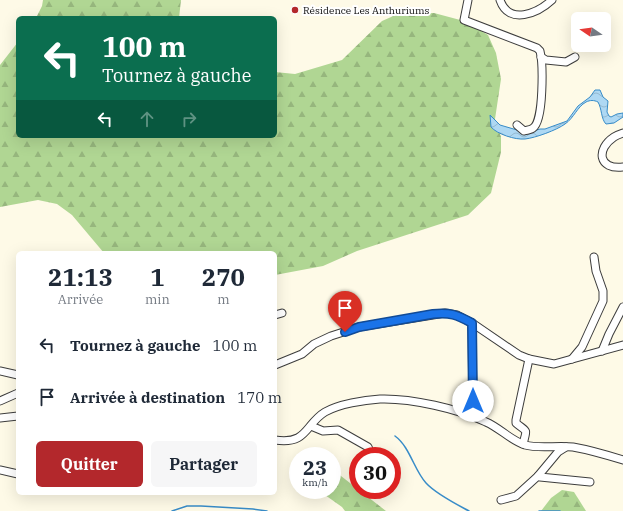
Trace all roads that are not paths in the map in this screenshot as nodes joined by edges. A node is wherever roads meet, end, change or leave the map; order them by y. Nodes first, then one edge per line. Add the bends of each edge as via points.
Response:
1 (468, 0) edge
2 (500, 0) edge
3 (552, 0) edge
4 (576, 56) dead end
5 (541, 58) junction
6 (517, 126) dead end
7 (623, 133) edge
8 (623, 167) edge
9 (594, 257) dead end
10 (623, 307) edge
11 (472, 323) junction
12 (623, 345) edge
13 (602, 351) junction
14 (529, 359) junction
15 (571, 360) junction
16 (277, 363) edge
17 (0, 371) edge
18 (16, 374) edge
19 (16, 394) edge
20 (0, 402) edge
21 (16, 416) edge
22 (473, 416) junction
23 (0, 418) edge
24 (311, 426) junction
25 (277, 440) edge
26 (523, 444) junction
27 (368, 447) edge
28 (566, 447) junction
29 (623, 460) edge
30 (0, 470) edge
31 (16, 474) edge
32 (538, 476) junction
33 (590, 482) dead end
34 (501, 500) dead end

1 - 5 street via 464,20 537,48
2 - 3 street via 507,10 523,15 532,13
4 - 5 street via 566,62
5 - 6 street via 542,103 538,122 534,128 524,131
7 - 8 street via 607,144 602,158 608,166
9 - 15 street via 604,295 603,301 582,347
10 - 13 street
11 - 14 street
11 - 16 street via 457,315 445,313 359,327 331,336 314,344 302,354
11 - 22 street
12 - 13 street
13 - 15 street
14 - 15 street via 554,364
14 - 26 street via 516,420 517,425 526,431
17 - 18 street
19 - 20 street
21 - 23 street
22 - 24 street via 453,409 381,399 348,404 330,410
22 - 26 street via 494,426 515,442
24 - 25 street via 298,438
24 - 27 street via 323,431 338,430
26 - 28 street
28 - 29 street via 602,453
28 - 32 street via 558,452
30 - 31 street
32 - 33 street
32 - 34 street via 516,496

